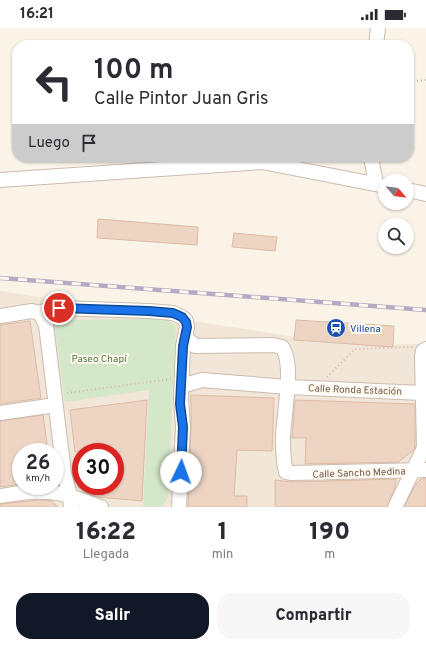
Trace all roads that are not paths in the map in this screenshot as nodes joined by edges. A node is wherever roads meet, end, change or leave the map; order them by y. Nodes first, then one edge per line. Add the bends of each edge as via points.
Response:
1 (378, 28) edge
2 (377, 40) edge
3 (373, 162) edge
4 (378, 179) edge
5 (0, 180) edge
6 (378, 185) edge
7 (414, 191) edge
8 (426, 194) edge
9 (40, 313) junction
10 (0, 316) edge
11 (186, 332) junction
12 (422, 351) edge
13 (179, 383) junction
14 (288, 387) junction
15 (424, 400) edge
16 (55, 405) junction
17 (0, 413) edge
18 (419, 470) edge
19 (0, 496) edge
20 (76, 502) edge
21 (101, 507) edge
22 (179, 507) edge
23 (395, 507) edge

1 - 2 street
3 - 4 street
5 - 6 street via 262,162
7 - 8 street
9 - 10 street via 32,311
9 - 11 street via 59,308 173,313 186,322
9 - 16 street via 46,325
11 - 13 street
11 - 14 street via 195,346 282,347 286,356
12 - 15 street
13 - 14 street, Calle Ronda Estación via 202,380
13 - 22 street via 183,427
14 - 15 street, Calle Ronda Estación
14 - 18 street, Calle Sancho Medina via 283,438 286,472
15 - 18 street via 424,447
16 - 17 street
16 - 20 street via 64,473
18 - 23 street
19 - 20 street via 55,492
20 - 21 street

